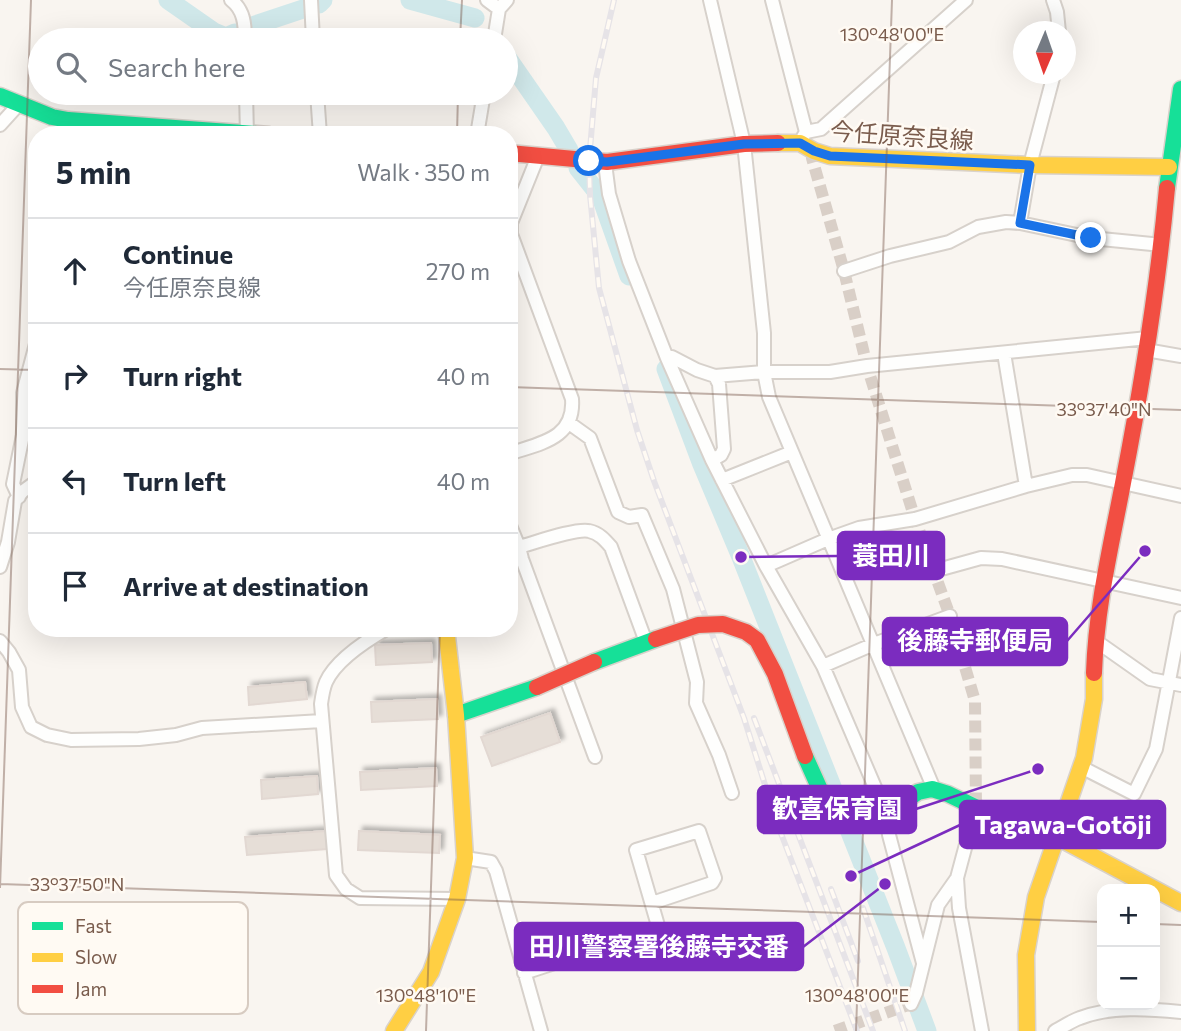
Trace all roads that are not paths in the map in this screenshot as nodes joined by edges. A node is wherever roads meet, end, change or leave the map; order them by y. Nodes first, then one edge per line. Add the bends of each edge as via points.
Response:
1 (231, 0) edge
2 (311, 0) edge
3 (487, 0) edge
4 (710, 0) edge
5 (772, 0) edge
6 (966, 0) edge
7 (1053, 0) edge
8 (503, 5) edge
9 (1058, 21) edge
10 (244, 28) edge
11 (312, 28) edge
12 (497, 28) edge
13 (1051, 84) edge
14 (1181, 89) edge
15 (0, 96) edge
16 (19, 104) junction
17 (246, 105) edge
18 (318, 105) edge
19 (482, 105) edge
20 (0, 125) edge
21 (136, 126) edge
22 (246, 126) edge
23 (319, 126) edge
24 (479, 126) edge
25 (803, 138) junction
26 (1177, 142) edge
27 (744, 144) junction
28 (518, 154) edge
29 (538, 156) junction
30 (607, 162) junction
31 (1030, 165) junction
32 (1175, 167) edge
33 (518, 190) edge
34 (1020, 223) junction
35 (1162, 244) junction
36 (518, 255) edge
37 (844, 271) dead end
38 (1147, 344) junction
39 (1004, 353) junction
40 (1181, 356) edge
41 (667, 358) junction
42 (764, 372) junction
43 (28, 374) edge
44 (715, 376) junction
45 (569, 423) junction
46 (518, 451) edge
47 (792, 452) junction
48 (712, 460) junction
49 (722, 480) junction
50 (1123, 482) junction
51 (1026, 486) junction
52 (28, 488) edge
53 (19, 496) junction
54 (1181, 496) edge
55 (828, 539) junction
56 (519, 547) joint
57 (766, 566) junction
58 (0, 567) edge
59 (934, 571) dead end
60 (1103, 580) junction
61 (1181, 598) edge
62 (950, 616) dead end
63 (1181, 618) edge
64 (371, 637) edge
65 (447, 637) edge
66 (651, 640) junction
67 (0, 641) edge
68 (1096, 642) junction
69 (874, 645) junction
70 (823, 666) junction
71 (1175, 684) edge
72 (456, 715) junction
73 (322, 721) junction
74 (595, 757) dead end
75 (1081, 767) junction
76 (934, 789) junction
77 (732, 793) dead end
78 (976, 807) junction
79 (878, 815) junction
80 (1058, 837) junction
81 (465, 858) junction
82 (957, 878) junction
83 (457, 899) junction
84 (652, 903) junction
85 (1181, 903) edge
86 (922, 963) junction
87 (524, 973) junction
88 (911, 1004) dead end
89 (1181, 1013) edge
90 (394, 1031) edge
91 (541, 1031) edge
92 (982, 1031) edge
93 (1027, 1031) edge
94 (1055, 1031) edge

1 - 10 street via 239,6
2 - 11 street
3 - 8 street
4 - 27 street
5 - 25 street
6 - 25 street via 821,129
7 - 9 street
8 - 12 street
13 - 31 street
14 - 26 main road
15 - 16 main road
16 - 20 street
16 - 21 main road via 68,121
17 - 22 street
18 - 23 street
19 - 24 street
25 - 27 main road, 今任原奈良線
25 - 31 main road, 今任原奈良線 via 814,151 830,156
26 - 32 main road
27 - 30 main road, 今任原奈良線
27 - 42 street
28 - 29 main road, 今任原奈良線
29 - 30 main road, 今任原奈良線
29 - 33 street
30 - 41 street via 609,194 629,261
31 - 32 main road, 今任原奈良線
31 - 34 street
32 - 35 main road
34 - 35 street via 1091,238
34 - 37 street via 978,227 949,242
35 - 38 main road
36 - 45 street via 572,399
38 - 39 street
38 - 40 street
38 - 50 main road
39 - 42 street via 830,372
39 - 51 street
41 - 44 street
41 - 48 street
42 - 44 street
42 - 47 street via 769,397
43 - 53 street via 13,484
44 - 48 street via 724,449
45 - 46 street via 552,439
45 - 77 street via 590,438 618,512 629,517 642,515 673,589 697,682 696,703
47 - 49 street
47 - 55 street
48 - 49 street
49 - 57 street
50 - 51 street via 1072,475
50 - 54 street
50 - 60 main road
51 - 55 street
52 - 53 street
53 - 58 street
55 - 57 street
55 - 69 street
56 - 66 street via 587,530 602,537 611,547
56 - 74 street
57 - 70 street
59 - 60 street via 981,558 1002,559
60 - 61 street
60 - 68 main road
62 - 69 street
63 - 71 street
64 - 73 street via 333,670 325,684
65 - 72 main road
66 - 72 main road, bridge
66 - 79 main road, bridge via 698,625 723,624 757,640 775,674 815,780 830,804 852,816
67 - 73 street via 19,670 22,707 32,727 47,735 71,740 139,739 202,728
68 - 71 street via 1150,679
68 - 75 main road via 1094,699
69 - 70 street
69 - 76 street
70 - 79 street
71 - 75 street via 1157,749 1134,794
72 - 81 main road
73 - 83 street via 334,863 346,889 360,898
75 - 80 main road
76 - 78 main road
76 - 79 main road
78 - 80 main road
78 - 82 street
79 - 86 street via 889,835
80 - 85 main road
80 - 93 main road via 1036,897 1026,955
81 - 83 main road
81 - 87 street via 491,862 496,871
82 - 86 street via 938,905
82 - 92 street
83 - 90 main road via 431,972
84 - 84 street via 636,850 699,831 715,878 712,883
84 - 87 street via 660,929
86 - 88 street
87 - 91 street
89 - 94 street via 1148,1009 1107,1012

